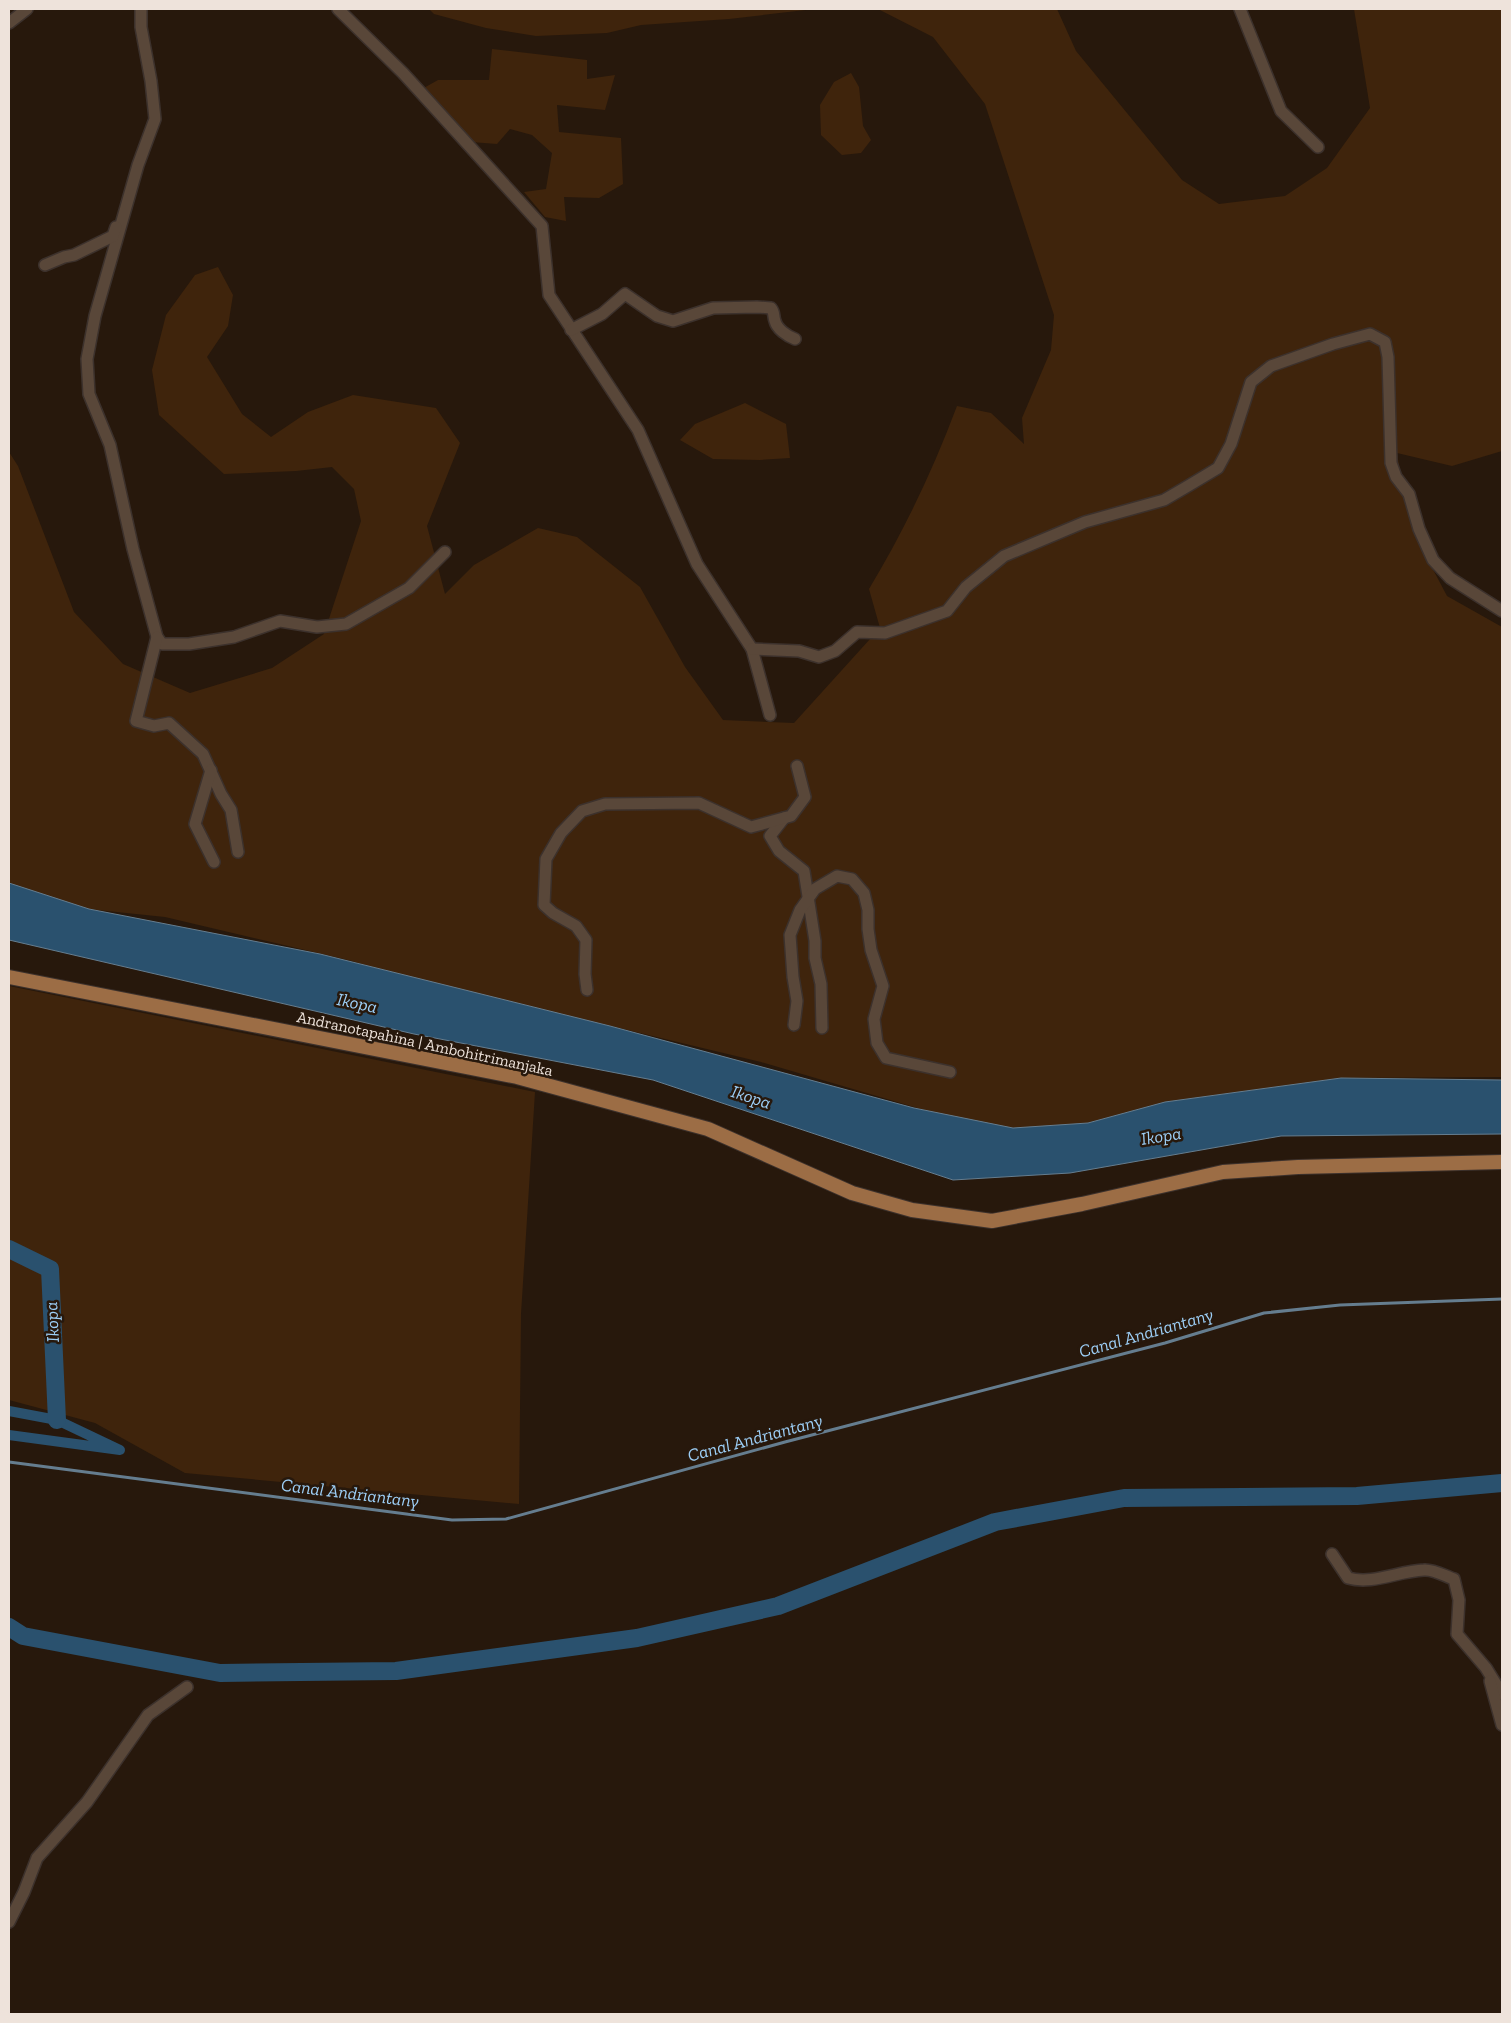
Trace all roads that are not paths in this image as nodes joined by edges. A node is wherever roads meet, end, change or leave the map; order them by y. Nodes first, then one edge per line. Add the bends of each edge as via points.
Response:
1 (27, 9) edge
2 (141, 9) edge
3 (338, 9) edge
4 (1240, 9) edge
5 (9, 23) edge
6 (151, 80) junction
7 (1318, 147) dead end
8 (45, 265) dead end
9 (571, 330) junction
10 (795, 339) dead end
11 (445, 552) dead end
12 (1502, 611) edge
13 (156, 637) junction
14 (752, 648) junction
15 (770, 715) dead end
16 (797, 766) dead end
17 (211, 770) junction
18 (784, 818) junction
19 (238, 852) dead end
20 (214, 862) dead end
21 (808, 899) junction
22 (9, 977) edge
23 (587, 990) dead end
24 (794, 1025) dead end
25 (822, 1028) dead end
26 (950, 1072) dead end
27 (1502, 1162) edge
28 (1332, 1554) dead end
29 (1486, 1668) junction
30 (187, 1687) dead end
31 (1502, 1694) edge
32 (1502, 1725) edge
33 (9, 1922) edge

1 - 5 street
2 - 6 street via 141,27
3 - 9 street via 402,73 542,226 549,295
4 - 7 street via 1280,112
6 - 8 street via 148,130 113,236
6 - 13 street via 154,119 132,183 95,316 87,359 89,394 110,446 132,549
9 - 10 street via 602,314 625,294 657,316 673,321 714,308 771,308 774,322 787,336
9 - 14 street via 638,430 697,564
11 - 13 street via 409,588 346,624 317,627 280,621 234,637 189,644 162,644
12 - 14 street via 1450,578 1433,560 1409,494 1396,477 1391,463 1388,357 1385,342 1370,334 1271,366 1251,382 1231,444 1218,468 1164,500 1085,522 1004,556 966,586 947,611 885,633 857,632 836,651 819,657 799,651
13 - 17 street via 136,721 154,726 169,723 203,754
14 - 15 street
16 - 18 street via 805,797 791,816
17 - 19 street via 231,810
17 - 20 street via 195,824
18 - 21 street via 770,836 779,851 804,871
18 - 23 street via 751,826 699,803 605,804 582,811 562,833 546,859 544,905 576,926 586,940
21 - 24 street via 790,934 798,1002
21 - 25 street via 821,984
21 - 26 street via 815,889 837,876 852,879 864,893 871,950 883,986 874,1019 877,1042 886,1058
22 - 27 main road, Andranotapahina | Ambohitrimanjaka via 517,1076 708,1129 852,1193 912,1210 992,1221 1223,1172 1298,1166
28 - 29 street via 1348,1578 1361,1582 1426,1569 1454,1579 1459,1600 1457,1634
29 - 31 street
29 - 32 street
30 - 33 street via 148,1715 87,1802 37,1858

